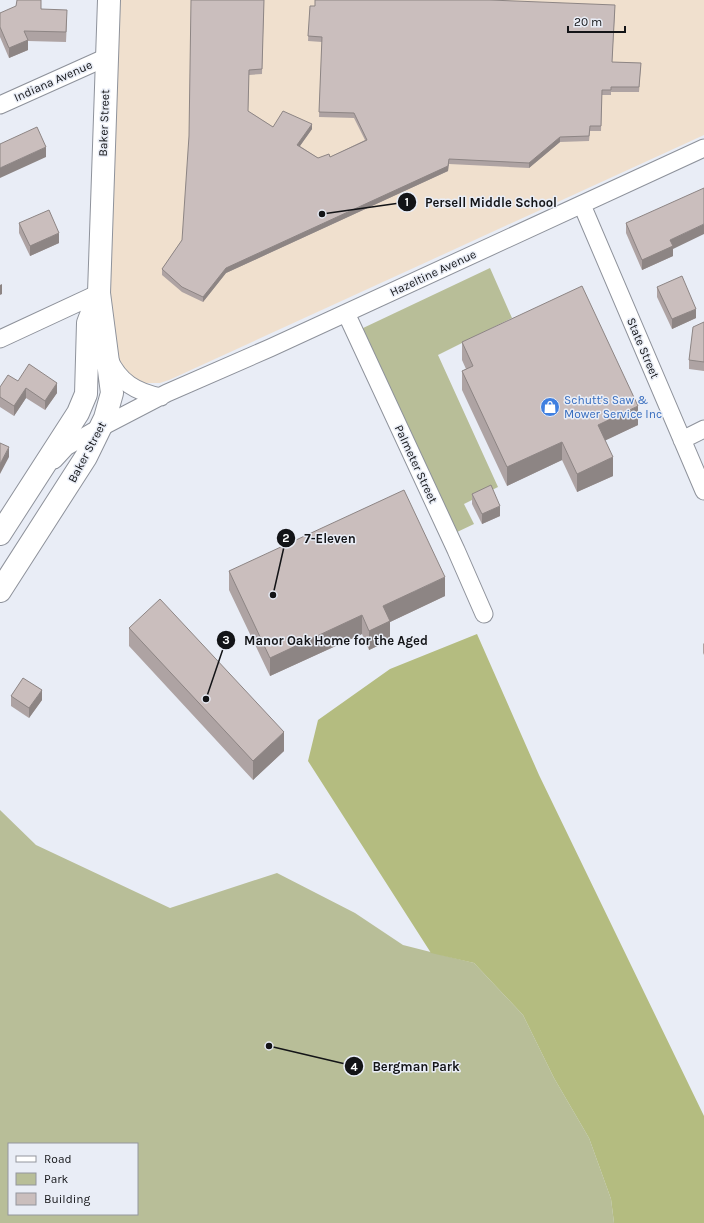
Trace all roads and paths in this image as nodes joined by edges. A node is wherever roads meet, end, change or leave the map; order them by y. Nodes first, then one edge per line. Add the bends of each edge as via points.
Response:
1 (109, 0) edge
2 (107, 57) junction
3 (0, 105) edge
4 (704, 148) edge
5 (582, 205) junction
6 (99, 293) junction
7 (346, 313) junction
8 (0, 339) edge
9 (107, 354) junction
10 (161, 397) junction
11 (101, 428) junction
12 (704, 429) edge
13 (682, 440) junction
14 (39, 474) junction
15 (704, 491) edge
16 (0, 534) edge
17 (0, 591) edge
18 (484, 614) dead end

1 - 2 street, Baker Street
2 - 3 street, Indiana Avenue
2 - 6 street, Baker Street
4 - 5 street, Hazeltine Avenue
5 - 7 street, Hazeltine Avenue
5 - 13 street, State Street
6 - 8 street
6 - 9 street, Baker Street
6 - 14 street, Baker Street via 88,323 86,394 78,413
7 - 10 street, Hazeltine Avenue
7 - 18 street, Palmeter Street
9 - 10 street via 113,367 130,385
9 - 11 street, Baker Street via 112,393
10 - 11 street, Hazeltine Avenue
11 - 14 street, Hazeltine Avenue via 66,447
11 - 17 street, Baker Street via 86,457
12 - 13 street
13 - 15 street, State Street
14 - 16 street, Baker Street

